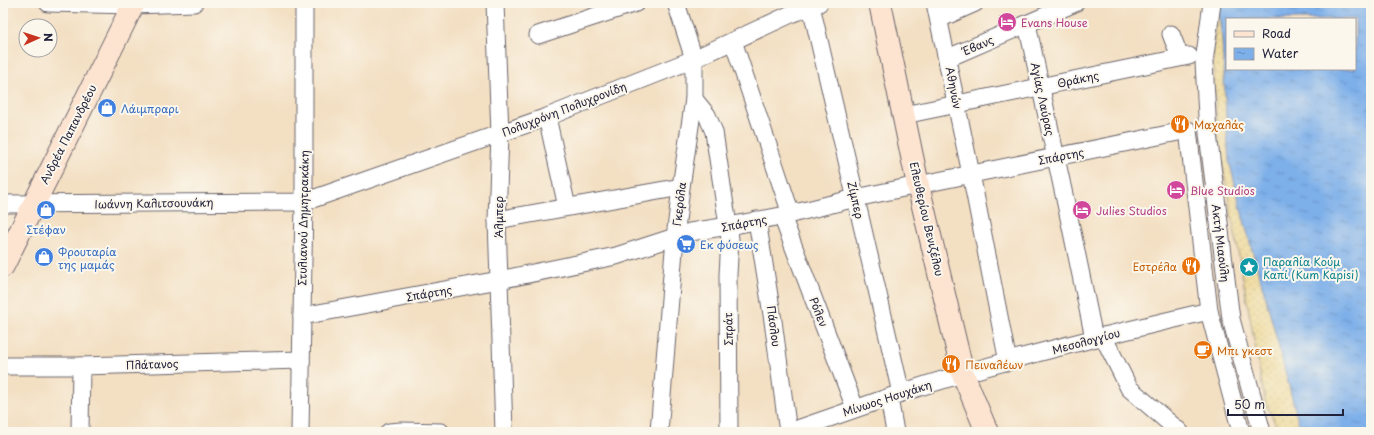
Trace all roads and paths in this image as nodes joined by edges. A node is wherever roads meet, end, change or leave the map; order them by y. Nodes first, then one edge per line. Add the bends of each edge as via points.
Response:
1 (48, 3) edge
2 (194, 3) edge
3 (304, 3) edge
4 (494, 3) edge
5 (636, 3) edge
6 (676, 3) edge
7 (880, 3) edge
8 (975, 3) edge
9 (1075, 3) edge
10 (1212, 3) edge
11 (133, 4) edge
12 (815, 5) edge
13 (788, 8) edge
14 (937, 11) edge
15 (1027, 24) junction
16 (1171, 34) dead end
17 (538, 35) dead end
18 (733, 41) junction
19 (948, 58) junction
20 (694, 59) junction
21 (1041, 86) junction
22 (694, 99) junction
23 (957, 104) junction
24 (904, 115) junction
25 (547, 117) junction
26 (1188, 130) joint
27 (500, 134) junction
28 (1056, 157) junction
29 (971, 174) junction
30 (918, 185) junction
31 (681, 187) junction
32 (856, 198) junction
33 (304, 202) junction
34 (3, 204) edge
35 (33, 205) junction
36 (567, 207) junction
37 (786, 215) junction
38 (497, 220) junction
39 (757, 220) junction
40 (728, 226) junction
41 (675, 238) junction
42 (3, 266) edge
43 (499, 280) junction
44 (1209, 310) junction
45 (302, 316) junction
46 (1098, 337) junction
47 (301, 360) junction
48 (1008, 362) junction
49 (3, 366) edge
50 (81, 366) junction
51 (963, 374) junction
52 (895, 395) junction
53 (855, 408) junction
54 (80, 432) edge
55 (300, 432) edge
56 (389, 432) edge
57 (441, 432) edge
58 (504, 432) edge
59 (659, 432) edge
60 (729, 432) edge
61 (789, 432) edge
62 (896, 432) edge
63 (987, 432) edge
64 (1180, 432) edge
65 (1241, 432) edge
66 (1262, 432) edge

1 - 11 street
2 - 11 street
3 - 33 street, Στυλιανού Δημητρακάκη
4 - 27 street, Άλμπερ
5 - 17 street
6 - 20 street, Γκερόλα
7 - 24 main road, Ελευθερίου Βενιζέλου
8 - 14 street
9 - 15 street, Έβανς
10 - 66 street, Ακτή Μιαούλη via 1204,62 1209,141 1231,319
11 - 35 main road, Ανδρέα Παπανδρέου
12 - 13 street, Πολυχρόνη Πολυχρονίδη
12 - 32 street, Ζίμπερ
13 - 18 street, Πολυχρόνη Πολυχρονίδη
14 - 19 street, Αθηνών
15 - 19 street, Έβανς
15 - 21 street, Αγίας Λαύρας
16 - 21 street, Θράκης via 1184,57
18 - 20 street, Πολυχρόνη Πολυχρονίδη
18 - 37 street, Ρόλεν
19 - 23 street, Αθηνών
20 - 22 street, Γκερόλα
20 - 25 street, Πολυχρόνη Πολυχρονίδη
21 - 23 street, Θράκης
21 - 28 street, Αγίας Λαύρας
22 - 31 street, Γκερόλα
22 - 40 street, Σπράτ via 707,115 714,132
23 - 24 street, Θράκης
23 - 29 street, Αθηνών
24 - 30 main road, Ελευθερίου Βενιζέλου
25 - 27 street, Πολυχρόνη Πολυχρονίδη
25 - 36 street
26 - 28 street, Σπάρτης
26 - 44 street, Ακτή Μιαούλη
27 - 33 street, Πολυχρόνη Πολυχρονίδη
27 - 38 street, Άλμπερ
28 - 29 street, Σπάρτης
28 - 46 street, Αγίας Λαύρας
29 - 30 street, Σπάρτης
29 - 48 street, Αθηνών
30 - 32 street, Σπάρτης
30 - 51 main road, Ελευθερίου Βενιζέλου
31 - 36 street
31 - 41 street, Γκερόλα
32 - 37 street, Σπάρτης
32 - 52 street, Ζίμπερ
33 - 35 street, Ιωάννη Καλιτσουνάκη
33 - 45 street, Στυλιανού Δημητρακάκη
34 - 35 street, Ιωάννη Καλιτσουνάκη
35 - 42 main road, Ανδρέα Παπανδρέου
36 - 38 street
37 - 39 street, Σπάρτης
37 - 53 street, Ρόλεν
38 - 43 street, Άλμπερ
39 - 40 street, Σπάρτης
39 - 61 street, Πάσλου
40 - 41 street, Σπάρτης via 690,232
40 - 60 street, Σπράτ
41 - 43 street, Σπάρτης via 616,256
41 - 59 street, Γκερόλα
43 - 45 street, Σπάρτης
43 - 58 street, Άλμπερ
44 - 46 street, Μεσολογγίου
44 - 65 street, Ακτή Μιαούλη
45 - 47 street, Στυλιανού Δημητρακάκη
46 - 48 street, Μεσολογγίου
46 - 64 street, Αγίας Λαύρας via 1129,388
47 - 50 street, Πλάτανος
47 - 55 street, Στυλιανού Δημητρακάκη
48 - 51 street, Μεσολογγίου
49 - 50 street, Πλάτανος
50 - 54 street
51 - 52 street, Μίνωος Ησυχάκη
51 - 63 main road, Ελευθερίου Βενιζέλου
52 - 53 street, Μίνωος Ησυχάκη
52 - 62 street, Ζίμπερ
53 - 61 street, Μίνωος Ησυχάκη
56 - 57 street

